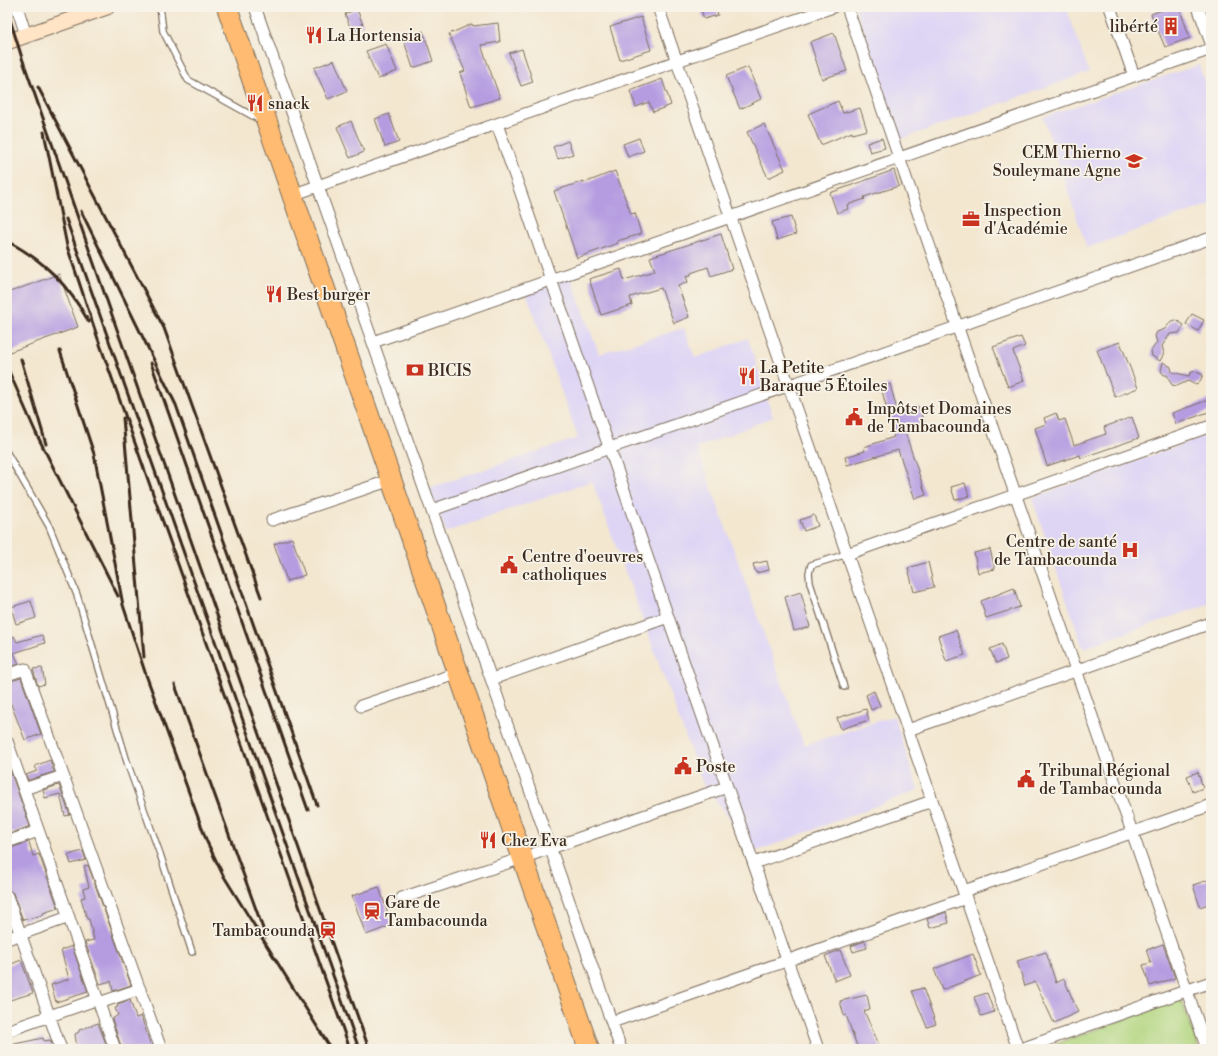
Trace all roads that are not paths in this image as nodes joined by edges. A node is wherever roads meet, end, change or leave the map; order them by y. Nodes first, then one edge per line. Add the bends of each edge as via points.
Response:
1 (17, 7) edge
2 (160, 7) edge
3 (226, 7) edge
4 (255, 7) edge
5 (658, 7) edge
6 (833, 7) edge
7 (847, 7) edge
8 (1110, 7) edge
9 (1198, 7) edge
10 (97, 9) edge
11 (26, 35) junction
12 (7, 42) edge
13 (1211, 43) edge
14 (1211, 49) edge
15 (676, 62) junction
16 (1134, 76) junction
17 (267, 124) junction
18 (497, 124) junction
19 (899, 158) junction
20 (318, 186) junction
21 (292, 196) junction
22 (730, 217) junction
23 (1211, 238) edge
24 (551, 280) junction
25 (958, 326) junction
26 (373, 342) junction
27 (789, 385) junction
28 (1211, 426) edge
29 (609, 448) junction
30 (7, 453) edge
31 (391, 480) junction
32 (1016, 494) junction
33 (432, 510) junction
34 (272, 520) dead end
35 (847, 554) junction
36 (668, 618) junction
37 (1211, 623) edge
38 (1076, 670) junction
39 (458, 673) junction
40 (7, 675) edge
41 (492, 679) junction
42 (844, 687) dead end
43 (361, 706) dead end
44 (908, 730) junction
45 (8, 745) edge
46 (63, 776) junction
47 (727, 787) junction
48 (24, 789) junction
49 (932, 801) junction
50 (1211, 805) edge
51 (38, 831) junction
52 (1133, 832) junction
53 (7, 842) edge
54 (551, 848) junction
55 (522, 858) junction
56 (754, 863) junction
57 (965, 895) junction
58 (7, 896) edge
59 (402, 898) dead end
60 (69, 917) junction
61 (21, 934) junction
62 (7, 939) edge
63 (192, 952) dead end
64 (788, 961) junction
65 (1211, 982) edge
66 (140, 989) junction
67 (1187, 990) junction
68 (98, 1001) junction
69 (49, 1016) junction
70 (612, 1022) junction
71 (7, 1030) edge
72 (61, 1049) edge
73 (115, 1049) edge
74 (161, 1049) edge
75 (589, 1049) edge
76 (622, 1049) edge
77 (818, 1049) edge
78 (1019, 1049) edge
79 (1208, 1049) edge

1 - 11 street
2 - 17 lane via 163,32 188,80
3 - 17 highway
4 - 20 street
5 - 15 street
6 - 15 street
7 - 19 street
8 - 16 street
9 - 13 street
10 - 11 street
11 - 12 street
14 - 16 street
15 - 18 street
15 - 22 street
16 - 19 street
17 - 21 highway
18 - 20 street
18 - 24 street
19 - 22 street
19 - 25 street
20 - 21 street
20 - 26 street
21 - 31 highway
22 - 24 street
22 - 27 street
23 - 25 street
24 - 26 street
24 - 29 street
25 - 27 street
25 - 32 street
26 - 33 street
27 - 29 street
27 - 35 street
28 - 32 street
29 - 33 street
29 - 36 street
30 - 63 lane via 49,526 77,595 128,765
31 - 34 street
31 - 39 highway
32 - 35 street
32 - 38 street
33 - 41 street
35 - 42 lane via 811,565 808,573
35 - 44 street
36 - 41 street
36 - 47 street
37 - 38 street
38 - 44 street
38 - 52 street
39 - 43 street
39 - 55 highway
40 - 46 street via 25,669
41 - 54 street
44 - 49 street
45 - 48 street
46 - 48 street
46 - 66 street
47 - 54 street
47 - 56 street
48 - 51 street
49 - 56 street
49 - 57 street
50 - 52 street
51 - 53 street
51 - 60 street
52 - 57 street
52 - 67 street
54 - 55 street
54 - 70 street
55 - 59 street
55 - 75 highway
56 - 64 street
57 - 64 street
57 - 78 street
58 - 61 street
60 - 61 street
60 - 68 street
61 - 62 street
61 - 69 street
64 - 70 street
64 - 77 street
65 - 67 street
66 - 68 street
66 - 74 street
67 - 78 street
67 - 79 street
68 - 69 street
68 - 73 street
69 - 71 street
69 - 72 street
70 - 76 street

